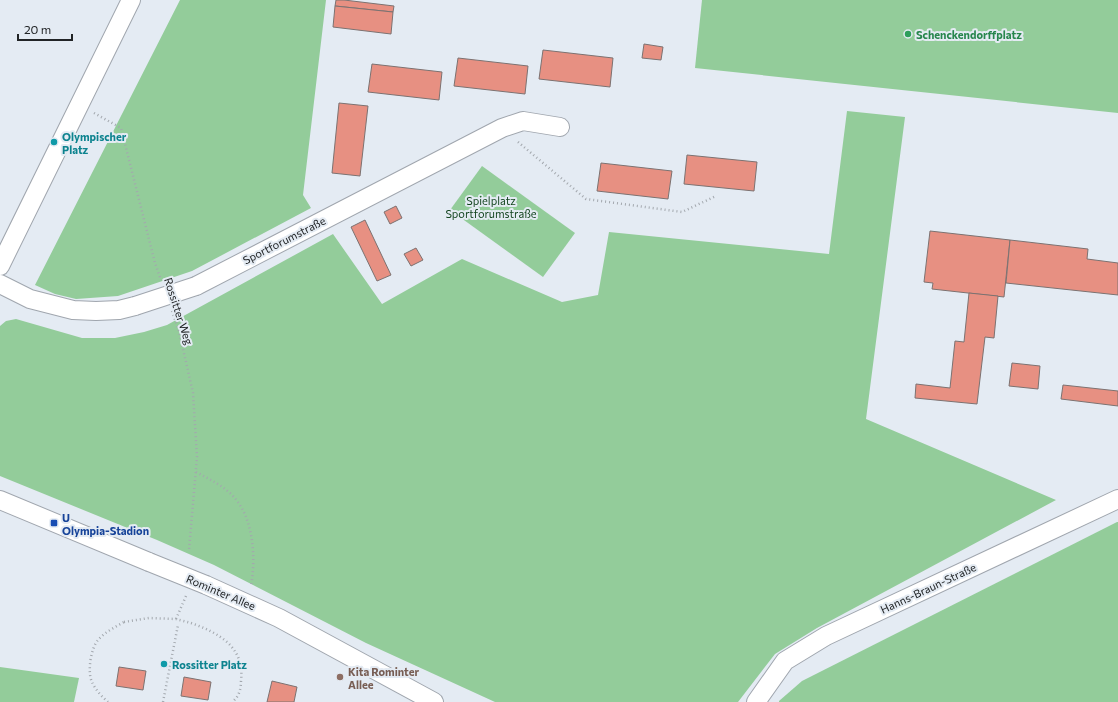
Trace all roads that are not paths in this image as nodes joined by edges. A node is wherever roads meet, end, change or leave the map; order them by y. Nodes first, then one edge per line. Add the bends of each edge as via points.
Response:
1 (131, 0) edge
2 (560, 127) dead end
3 (0, 266) edge
4 (0, 284) edge
5 (1118, 499) edge
6 (0, 500) edge
7 (434, 702) edge
8 (756, 702) edge

1 - 3 street
2 - 4 street, Sportforumstraße, bridge via 523,121 502,128 196,286 135,306 119,310 73,310 30,299
5 - 8 street, Hanns-Braun-Straße via 826,636 785,661
6 - 7 street, Rominter Allee, bridge via 279,618

